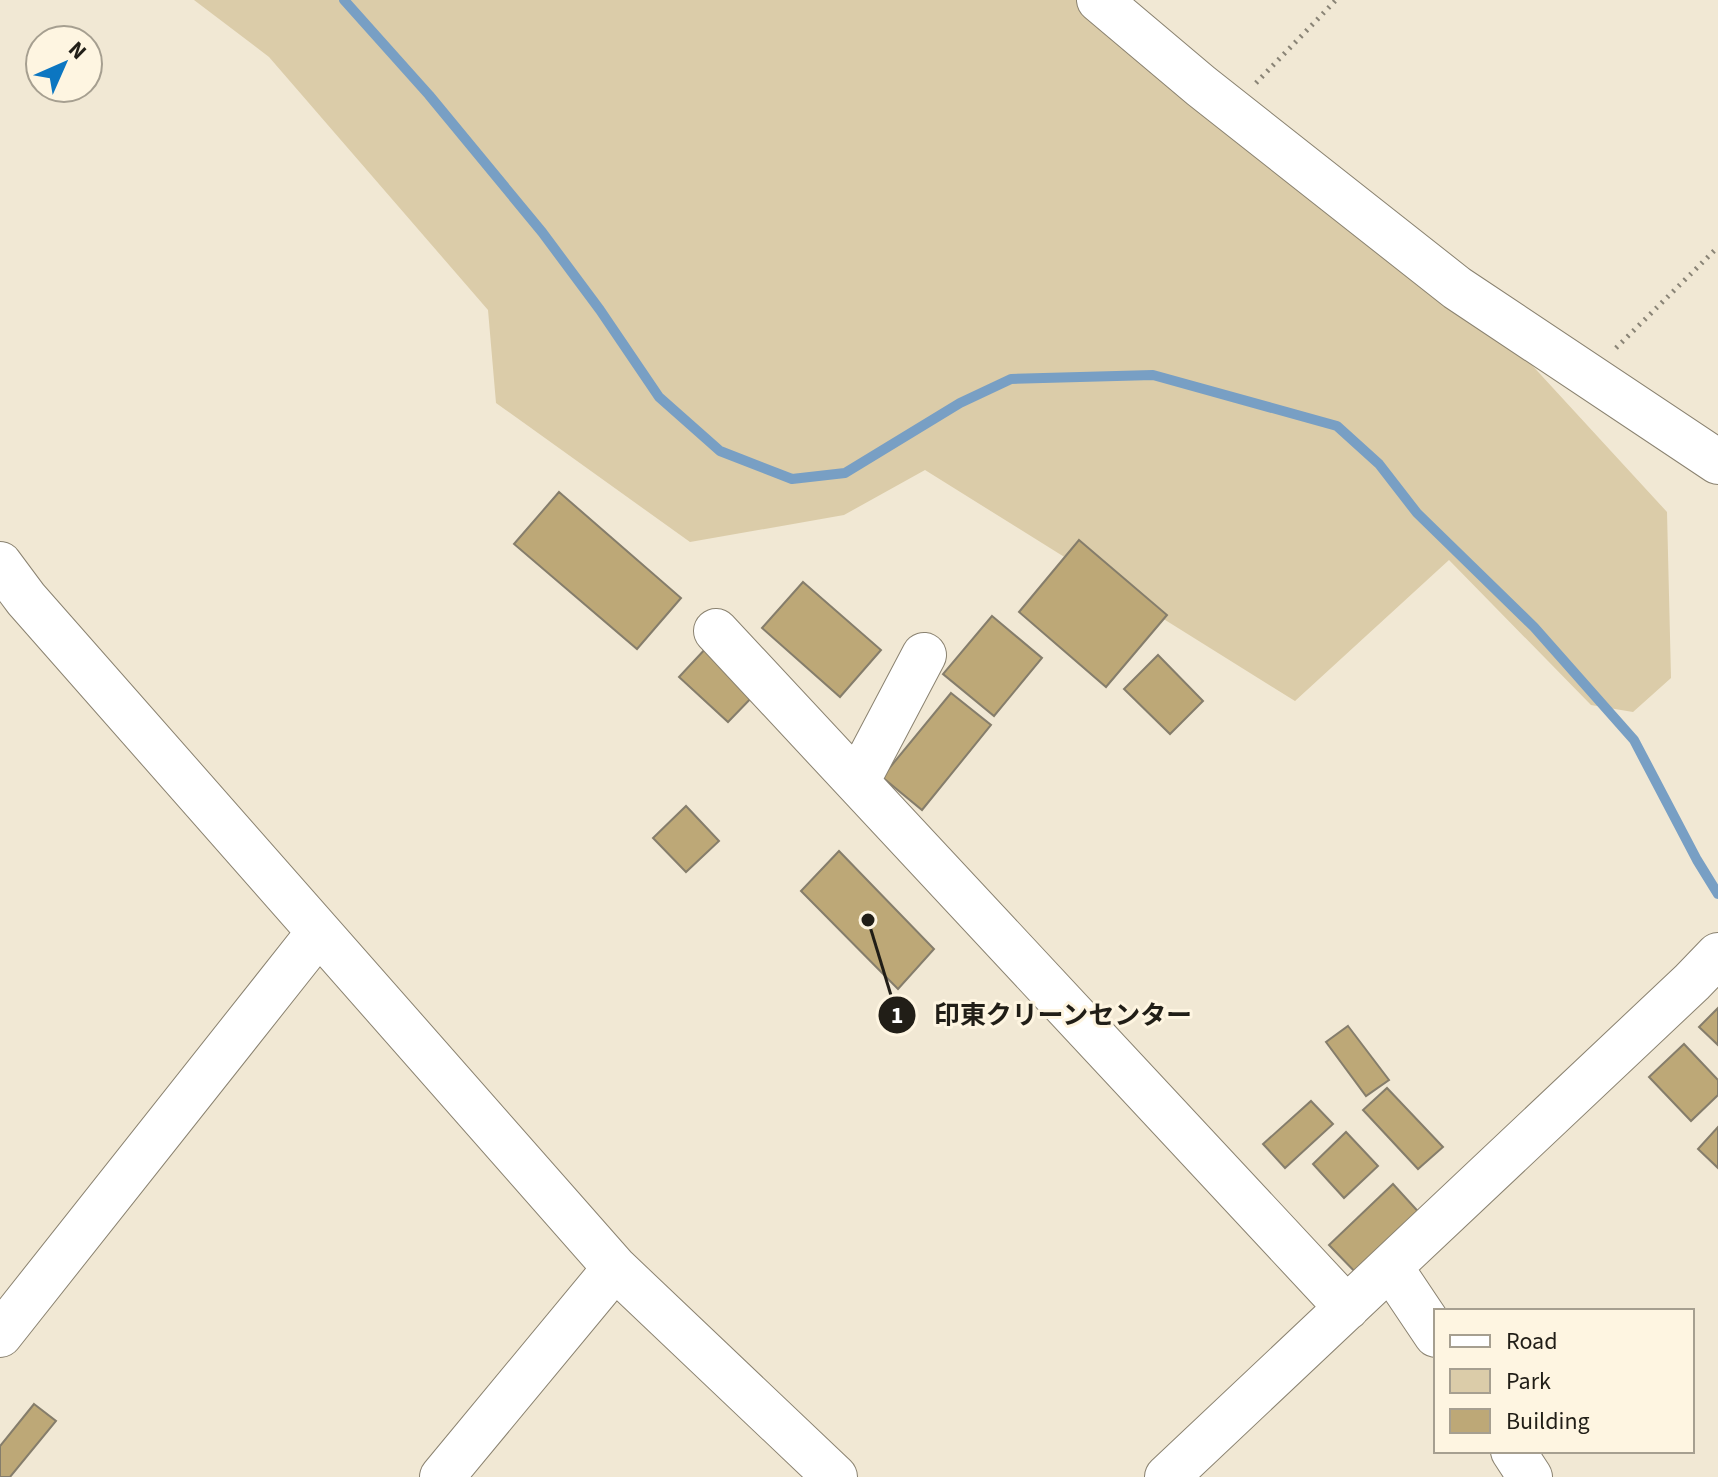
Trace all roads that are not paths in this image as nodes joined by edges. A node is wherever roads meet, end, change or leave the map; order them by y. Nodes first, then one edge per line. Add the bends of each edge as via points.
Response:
1 (1099, 0) edge
2 (1718, 462) edge
3 (0, 564) edge
4 (716, 631) dead end
5 (924, 655) dead end
6 (857, 782) junction
7 (319, 932) junction
8 (1718, 955) edge
9 (615, 1268) junction
10 (1391, 1268) junction
11 (1347, 1308) junction
12 (1434, 1332) edge
13 (0, 1335) edge
14 (1514, 1453) edge
15 (442, 1477) edge
16 (835, 1477) edge
17 (1167, 1477) edge
18 (1530, 1477) edge

1 - 2 street via 1457,288
3 - 7 street
4 - 6 street
5 - 6 street
6 - 11 street
7 - 9 street
7 - 13 street
8 - 10 street
9 - 15 street
9 - 16 street
10 - 11 street
10 - 12 street
11 - 17 street
14 - 18 street

